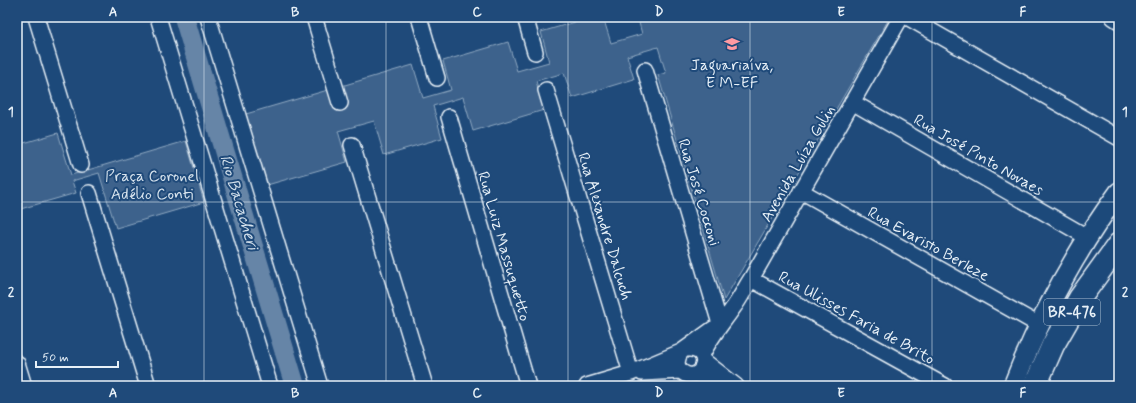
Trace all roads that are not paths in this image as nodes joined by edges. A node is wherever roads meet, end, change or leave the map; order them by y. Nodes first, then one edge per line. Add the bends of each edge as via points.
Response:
1 (36, 17) edge
2 (158, 17) edge
3 (208, 17) edge
4 (314, 17) edge
5 (419, 17) edge
6 (525, 17) edge
7 (901, 17) edge
8 (907, 17) edge
9 (1113, 17) edge
10 (1119, 21) edge
11 (535, 52) dead end
12 (645, 70) dead end
13 (437, 78) dead end
14 (546, 90) dead end
15 (852, 102) junction
16 (340, 104) dead end
17 (448, 117) dead end
18 (1119, 138) edge
19 (352, 145) dead end
20 (81, 165) dead end
21 (801, 191) junction
22 (1119, 192) edge
23 (89, 194) dead end
24 (1087, 237) junction
25 (1119, 244) edge
26 (751, 279) junction
27 (720, 324) junction
28 (1039, 325) junction
29 (684, 350) junction
30 (703, 358) junction
31 (17, 363) edge
32 (681, 371) junction
33 (631, 373) junction
34 (696, 374) junction
35 (24, 386) edge
36 (148, 386) edge
37 (270, 386) edge
38 (320, 386) edge
39 (425, 386) edge
40 (528, 386) edge
41 (587, 386) edge
42 (724, 386) edge
43 (736, 386) edge
44 (945, 386) edge
45 (1013, 386) edge
46 (1035, 386) edge

1 - 20 street
2 - 37 street
3 - 38 street
4 - 16 street
5 - 13 street
6 - 11 street
7 - 15 street, Avenida Luíza Gulin
8 - 18 street
9 - 10 street
12 - 27 street, Rua José Cocconi
14 - 33 street, Rua Alexandre Dalcuch
15 - 21 street, Avenida Luíza Gulin
15 - 24 street, Rua José Pinto Novaes
17 - 40 street, Rua Luiz Massuquetto
19 - 39 street
21 - 26 street, Avenida Luíza Gulin
21 - 28 street, Rua Evaristo Berleze
22 - 24 main road
23 - 36 street
24 - 28 main road
25 - 46 highway, BR-476 via 1080,298 1053,346
26 - 27 street, Avenida Luíza Gulin
26 - 44 street, Rua Ulisses Faria de Brito
27 - 29 street, Avenida Luíza Gulin
27 - 30 street, Avenida Luíza Gulin via 708,343
28 - 45 main road
29 - 30 street via 696,350
29 - 32 street via 677,364
29 - 33 street, Avenida Luíza Gulin
30 - 34 street via 702,368
30 - 43 street
31 - 35 street
32 - 33 street
32 - 34 street via 688,375
33 - 41 street
34 - 42 street

